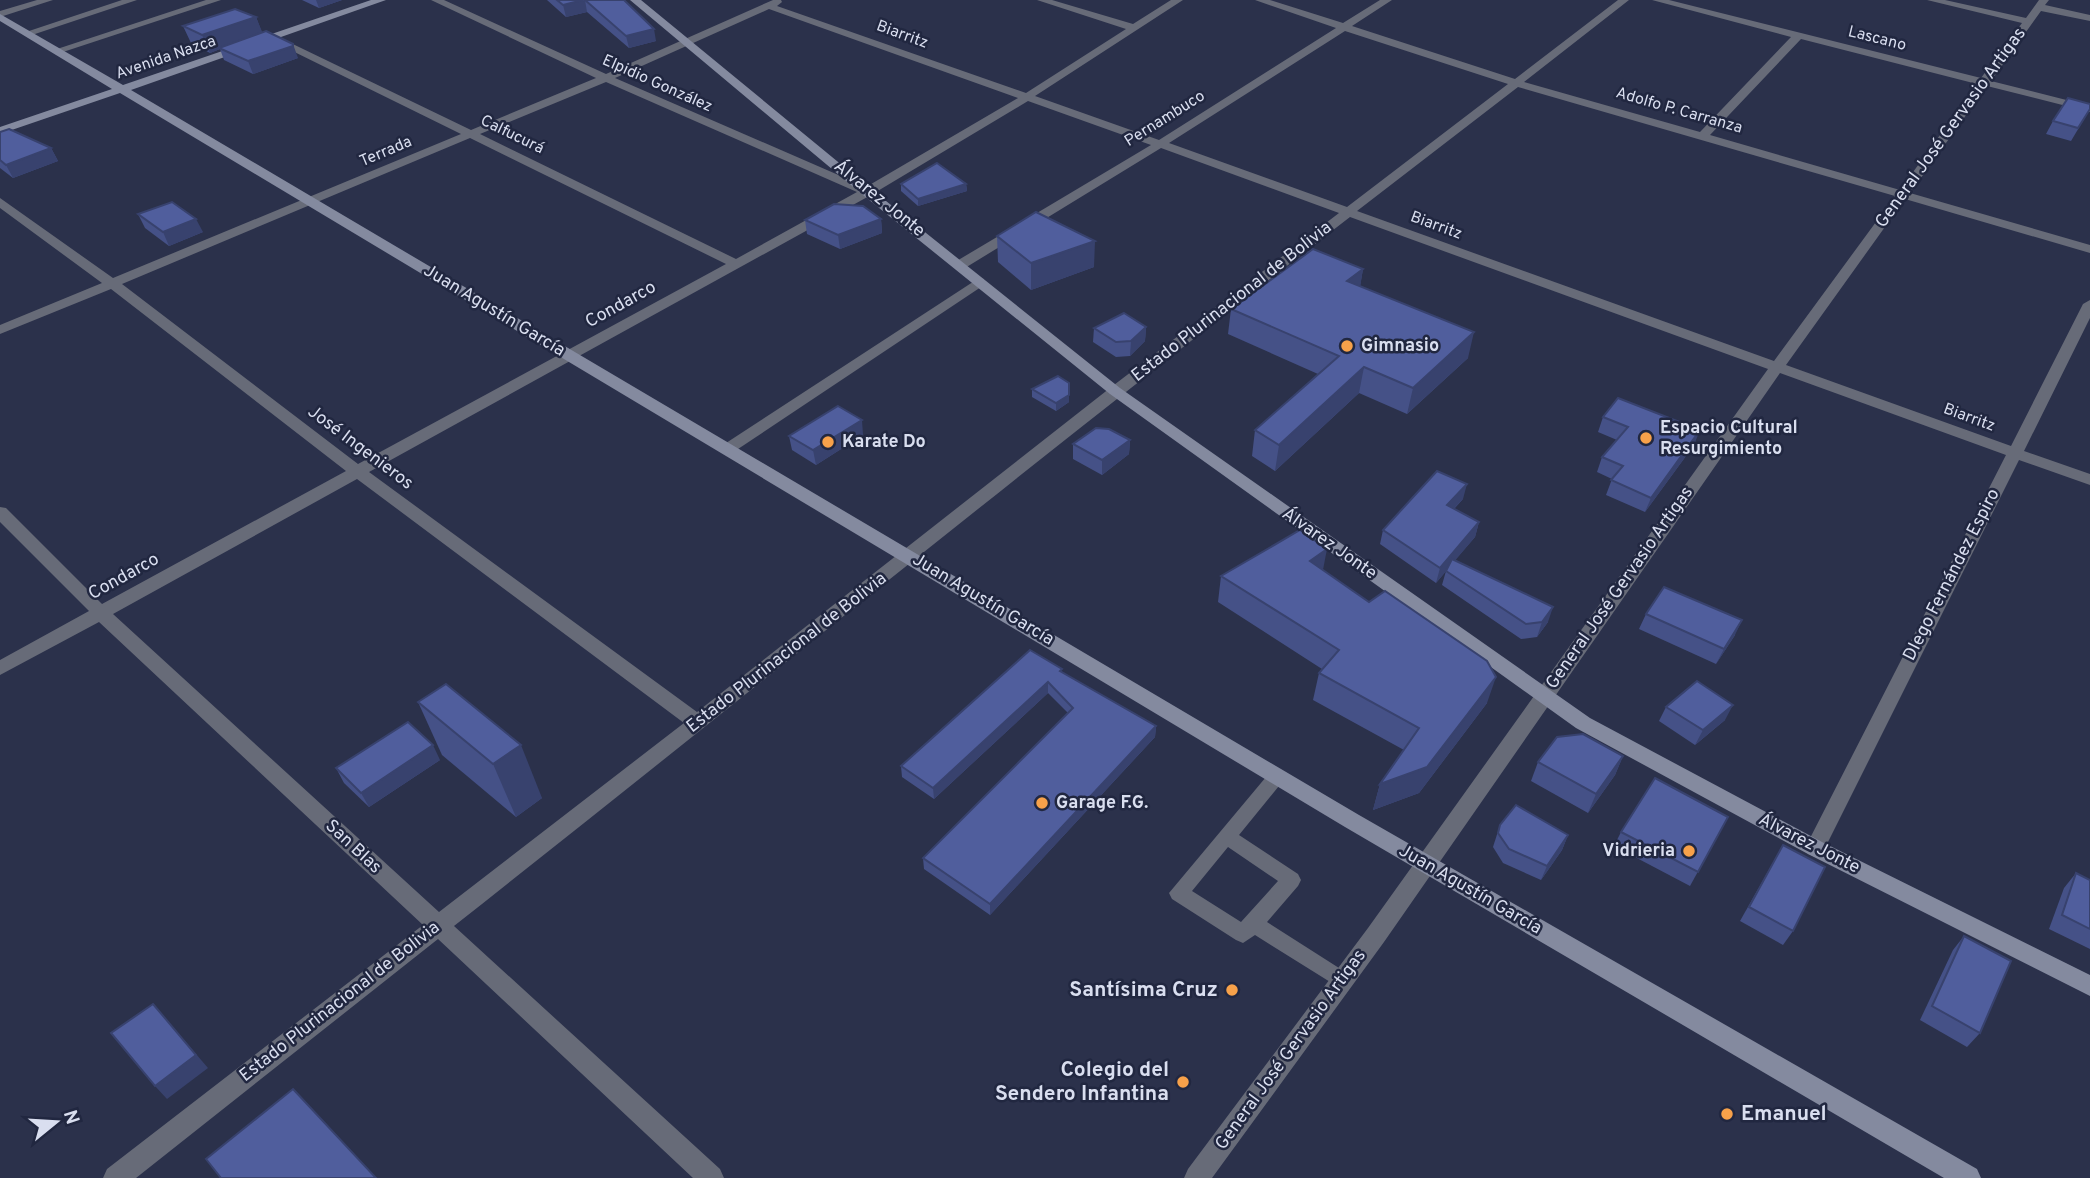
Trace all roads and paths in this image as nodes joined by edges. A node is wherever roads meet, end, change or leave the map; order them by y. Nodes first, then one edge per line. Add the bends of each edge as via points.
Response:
1 (48, 0) edge
2 (132, 0) edge
3 (216, 0) edge
4 (381, 0) edge
5 (436, 0) edge
6 (635, 0) edge
7 (783, 0) edge
8 (1042, 0) edge
9 (1178, 0) edge
10 (1260, 0) edge
11 (1387, 0) edge
12 (1624, 0) edge
13 (1657, 0) edge
14 (1932, 0) edge
15 (2042, 4) edge
16 (769, 6) junction
17 (0, 15) edge
18 (2090, 18) edge
19 (2027, 22) junction
20 (1134, 27) junction
21 (1342, 28) junction
22 (27, 33) junction
23 (1798, 36) junction
24 (272, 37) junction
25 (689, 43) junction
26 (59, 50) junction
27 (604, 77) junction
28 (1517, 83) junction
29 (1984, 83) junction
30 (120, 90) junction
31 (1025, 98) junction
32 (2090, 109) edge
33 (0, 131) edge
34 (471, 133) junction
35 (1703, 136) junction
36 (1160, 144) junction
37 (867, 192) junction
38 (1904, 194) junction
39 (309, 201) junction
40 (0, 202) edge
41 (1347, 213) junction
42 (2090, 249) edge
43 (736, 264) junction
44 (960, 265) junction
45 (979, 282) junction
46 (113, 284) junction
47 (2090, 304) edge
48 (0, 330) edge
49 (569, 356) junction
50 (1777, 367) junction
51 (1115, 391) junction
52 (729, 448) junction
53 (2014, 453) junction
54 (358, 472) junction
55 (2090, 480) edge
56 (0, 512) edge
57 (910, 556) junction
58 (100, 612) junction
59 (0, 668) edge
60 (1543, 696) junction
61 (698, 723) junction
62 (1277, 776) junction
63 (1226, 836) junction
64 (1815, 848) junction
65 (1426, 864) junction
66 (1253, 924) junction
67 (437, 925) junction
68 (1343, 981) junction
69 (2090, 986) edge
70 (116, 1178) edge
71 (710, 1178) edge
72 (1197, 1178) edge
73 (1968, 1178) edge

1 - 17 street
2 - 22 street
3 - 26 street
4 - 24 street, Avenida Nazca
5 - 27 street, Elpidio González
6 - 25 street, Álvarez Jonte
7 - 16 street, Terrada
8 - 20 street
9 - 20 street, Condarco
10 - 21 street, Adolfo P. Carranza
11 - 21 street, Pernambuco
12 - 28 street, Estado Plurinacional de Bolivia
13 - 23 street, Lascano
14 - 19 street
15 - 18 street
15 - 19 street, General José Gervasio Artigas
16 - 25 street, Terrada
16 - 31 street, Biarritz
17 - 22 street, Juan Agustín García
19 - 29 street, General José Gervasio Artigas
20 - 31 street, Condarco
21 - 28 street, Adolfo P. Carranza
21 - 36 street, Pernambuco
22 - 26 street, Juan Agustín García
23 - 29 street, Lascano
23 - 35 street
24 - 30 street, Avenida Nazca
24 - 34 street, Calfucurá
25 - 27 street, Terrada
25 - 37 street, Álvarez Jonte
26 - 30 street, Juan Agustín García
27 - 34 street, Terrada
27 - 37 street, Elpidio González
28 - 35 street, Adolfo P. Carranza
28 - 41 street, Estado Plurinacional de Bolivia
29 - 32 street, Lascano
29 - 38 street, General José Gervasio Artigas
30 - 33 street, Avenida Nazca
30 - 39 street, Juan Agustín García
31 - 36 street, Biarritz
31 - 37 street, Condarco
34 - 39 street, Terrada
34 - 43 street, Calfucurá
35 - 38 street, Adolfo P. Carranza
36 - 41 street, Biarritz
36 - 44 street, Pernambuco
37 - 43 street, Condarco
37 - 44 street, Álvarez Jonte
38 - 42 street, Adolfo P. Carranza
38 - 50 street, General José Gervasio Artigas
39 - 46 street, Terrada
39 - 49 street, Juan Agustín García
40 - 46 street, José Ingenieros
41 - 50 street, Biarritz
41 - 51 street, Estado Plurinacional de Bolivia
43 - 49 street, Condarco
44 - 45 street, Álvarez Jonte
45 - 51 street, Álvarez Jonte
45 - 52 street
46 - 48 street, Terrada
46 - 54 street, José Ingenieros
47 - 53 street, DIego Fernández Espiro
49 - 52 street, Juan Agustín García
49 - 54 street, Condarco
50 - 53 street, Biarritz
50 - 60 street, General José Gervasio Artigas
51 - 57 street, Estado Plurinacional de Bolivia
51 - 60 street, Álvarez Jonte
52 - 57 street, Juan Agustín García
53 - 55 street, Biarritz
53 - 64 street, DIego Fernández Espiro
54 - 58 street, Condarco
54 - 61 street, José Ingenieros
56 - 58 street, San Blas
57 - 61 street, Estado Plurinacional de Bolivia
57 - 62 street, Juan Agustín García
58 - 59 street, Condarco
58 - 67 street, San Blas
60 - 64 street, Álvarez Jonte via 1601,734
60 - 65 street, General José Gervasio Artigas
61 - 67 street, Estado Plurinacional de Bolivia
62 - 63 lane
62 - 65 street, Juan Agustín García
63 - 66 lane via 1291,880
63 - 66 lane via 1179,893 1243,934
64 - 69 street, Álvarez Jonte
65 - 68 street, General José Gervasio Artigas
65 - 73 street, Juan Agustín García
66 - 68 lane
67 - 70 street, Estado Plurinacional de Bolivia
67 - 71 street, San Blas
68 - 72 street, General José Gervasio Artigas

